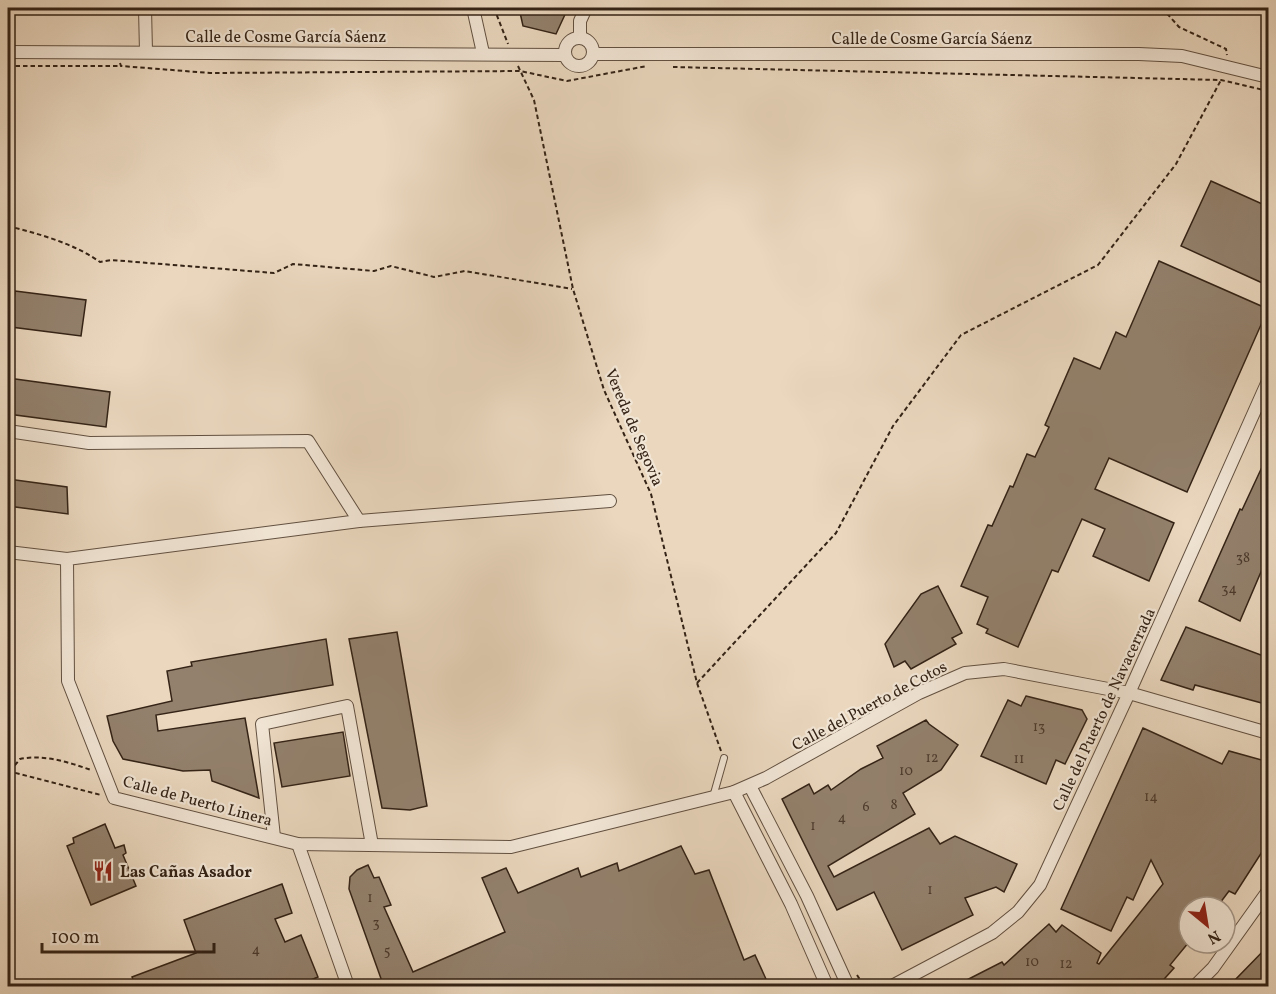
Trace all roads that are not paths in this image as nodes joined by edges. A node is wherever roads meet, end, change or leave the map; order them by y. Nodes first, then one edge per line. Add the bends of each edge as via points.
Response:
1 (145, 8) edge
2 (473, 8) edge
3 (586, 8) edge
4 (580, 38) junction
5 (8, 52) edge
6 (146, 52) junction
7 (483, 53) junction
8 (565, 54) junction
9 (593, 54) junction
10 (1269, 77) edge
11 (1269, 381) edge
12 (8, 431) edge
13 (610, 501) dead end
14 (358, 520) junction
15 (8, 552) edge
16 (67, 559) junction
17 (1129, 693) junction
18 (1269, 733) edge
19 (724, 758) road end
20 (750, 786) junction
21 (734, 792) junction
22 (713, 798) junction
23 (274, 837) junction
24 (298, 844) junction
25 (372, 845) junction
26 (1269, 891) edge
27 (348, 987) edge
28 (827, 987) edge
29 (848, 987) edge
30 (892, 987) edge
31 (1195, 987) edge

1 - 6 street
2 - 7 street
3 - 4 street via 580,21
4 - 8 street via 568,43
4 - 9 street via 590,43
5 - 6 street, Calle de Cosme García Sáenz
6 - 7 street, Calle de Cosme García Sáenz
7 - 8 street, Calle de Cosme García Sáenz
8 - 9 street via 572,65 580,67
9 - 10 street, Calle de Cosme García Sáenz via 1139,54 1182,56
11 - 17 street, Calle del Puerto de Navacerrada
12 - 14 street via 89,443 308,441
13 - 14 street
14 - 16 street
15 - 16 street
16 - 23 street, Calle de Puerto Linera via 68,681 114,798
17 - 18 street, Calle del Puerto de Cotos
17 - 20 street, Calle del Puerto de Cotos via 1005,669 965,673 919,693
17 - 30 street, Calle del Puerto de Navacerrada via 1040,885 1018,912 992,933
19 - 22 lane
20 - 21 street, Calle del Puerto de Cotos
20 - 29 street via 807,896
21 - 22 street, Calle de Puerto Linera
21 - 28 street via 791,904
22 - 25 street, Calle de Puerto Linera via 511,847
23 - 24 street, Calle de Puerto Linera
23 - 25 street via 262,724 347,706
24 - 25 street, Calle de Puerto Linera
24 - 27 street
26 - 31 street

